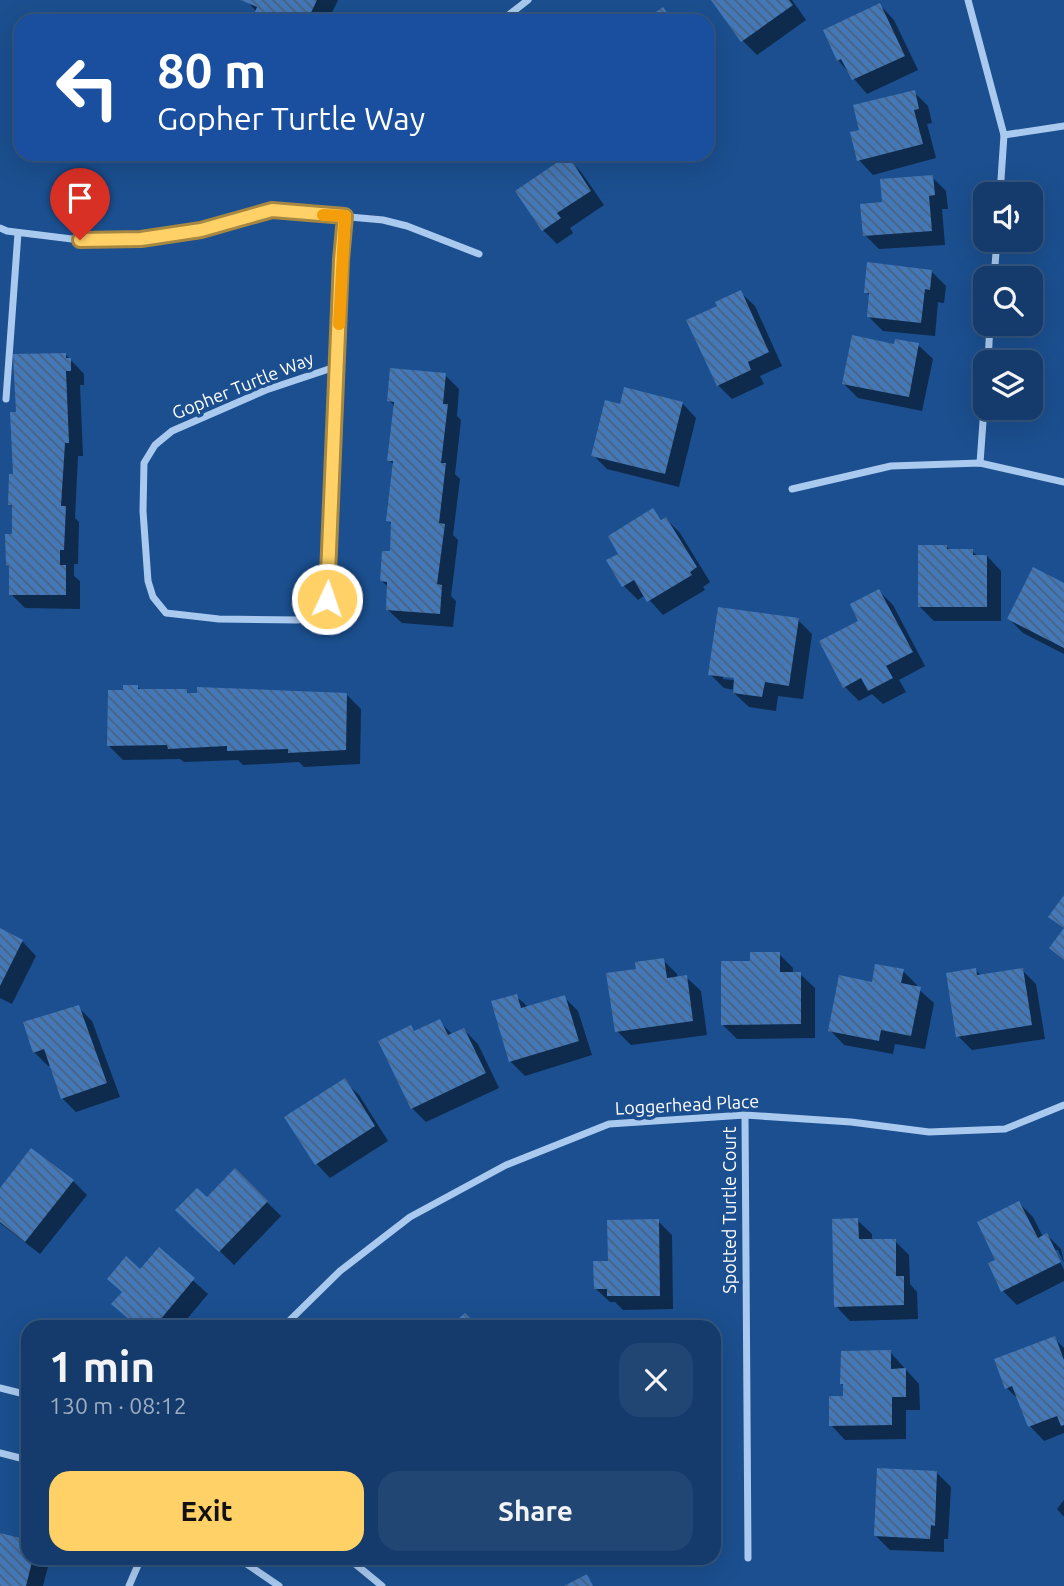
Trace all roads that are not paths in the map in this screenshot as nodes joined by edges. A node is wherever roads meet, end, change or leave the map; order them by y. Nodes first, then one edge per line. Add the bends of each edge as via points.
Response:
1 (528, 0) edge
2 (968, 0) edge
3 (510, 14) edge
4 (1064, 126) edge
5 (1004, 135) junction
6 (1001, 182) edge
7 (345, 216) junction
8 (0, 228) edge
9 (18, 233) junction
10 (479, 254) dead end
11 (338, 366) junction
12 (6, 399) dead end
13 (983, 420) edge
14 (980, 463) junction
15 (1064, 482) edge
16 (792, 489) dead end
17 (1064, 1105) edge
18 (746, 1115) junction
19 (290, 1320) edge
20 (0, 1388) edge
21 (21, 1393) edge
22 (0, 1453) edge
23 (21, 1458) edge
24 (748, 1558) dead end
25 (138, 1565) edge
26 (248, 1565) edge
27 (356, 1565) edge
28 (129, 1586) edge
29 (279, 1586) edge
30 (382, 1586) edge

1 - 3 street
2 - 5 street
4 - 5 street
5 - 6 street
7 - 9 street via 272,210 201,230 141,239 80,240
7 - 10 street via 407,226
7 - 11 street, Gopher Turtle Way
8 - 9 street
9 - 12 street
11 - 11 street, Gopher Turtle Way via 327,599 315,613 298,620 166,613 148,581 144,522 144,463 155,445 172,431 266,390
13 - 14 street
14 - 15 street
14 - 16 street via 891,466
17 - 18 street, Loggerhead Place via 1005,1129 929,1132
18 - 19 street, Loggerhead Place via 609,1124 506,1165 410,1216 340,1271
18 - 24 street, Spotted Turtle Court
20 - 21 street
22 - 23 street
25 - 28 street
26 - 29 street
27 - 30 street

